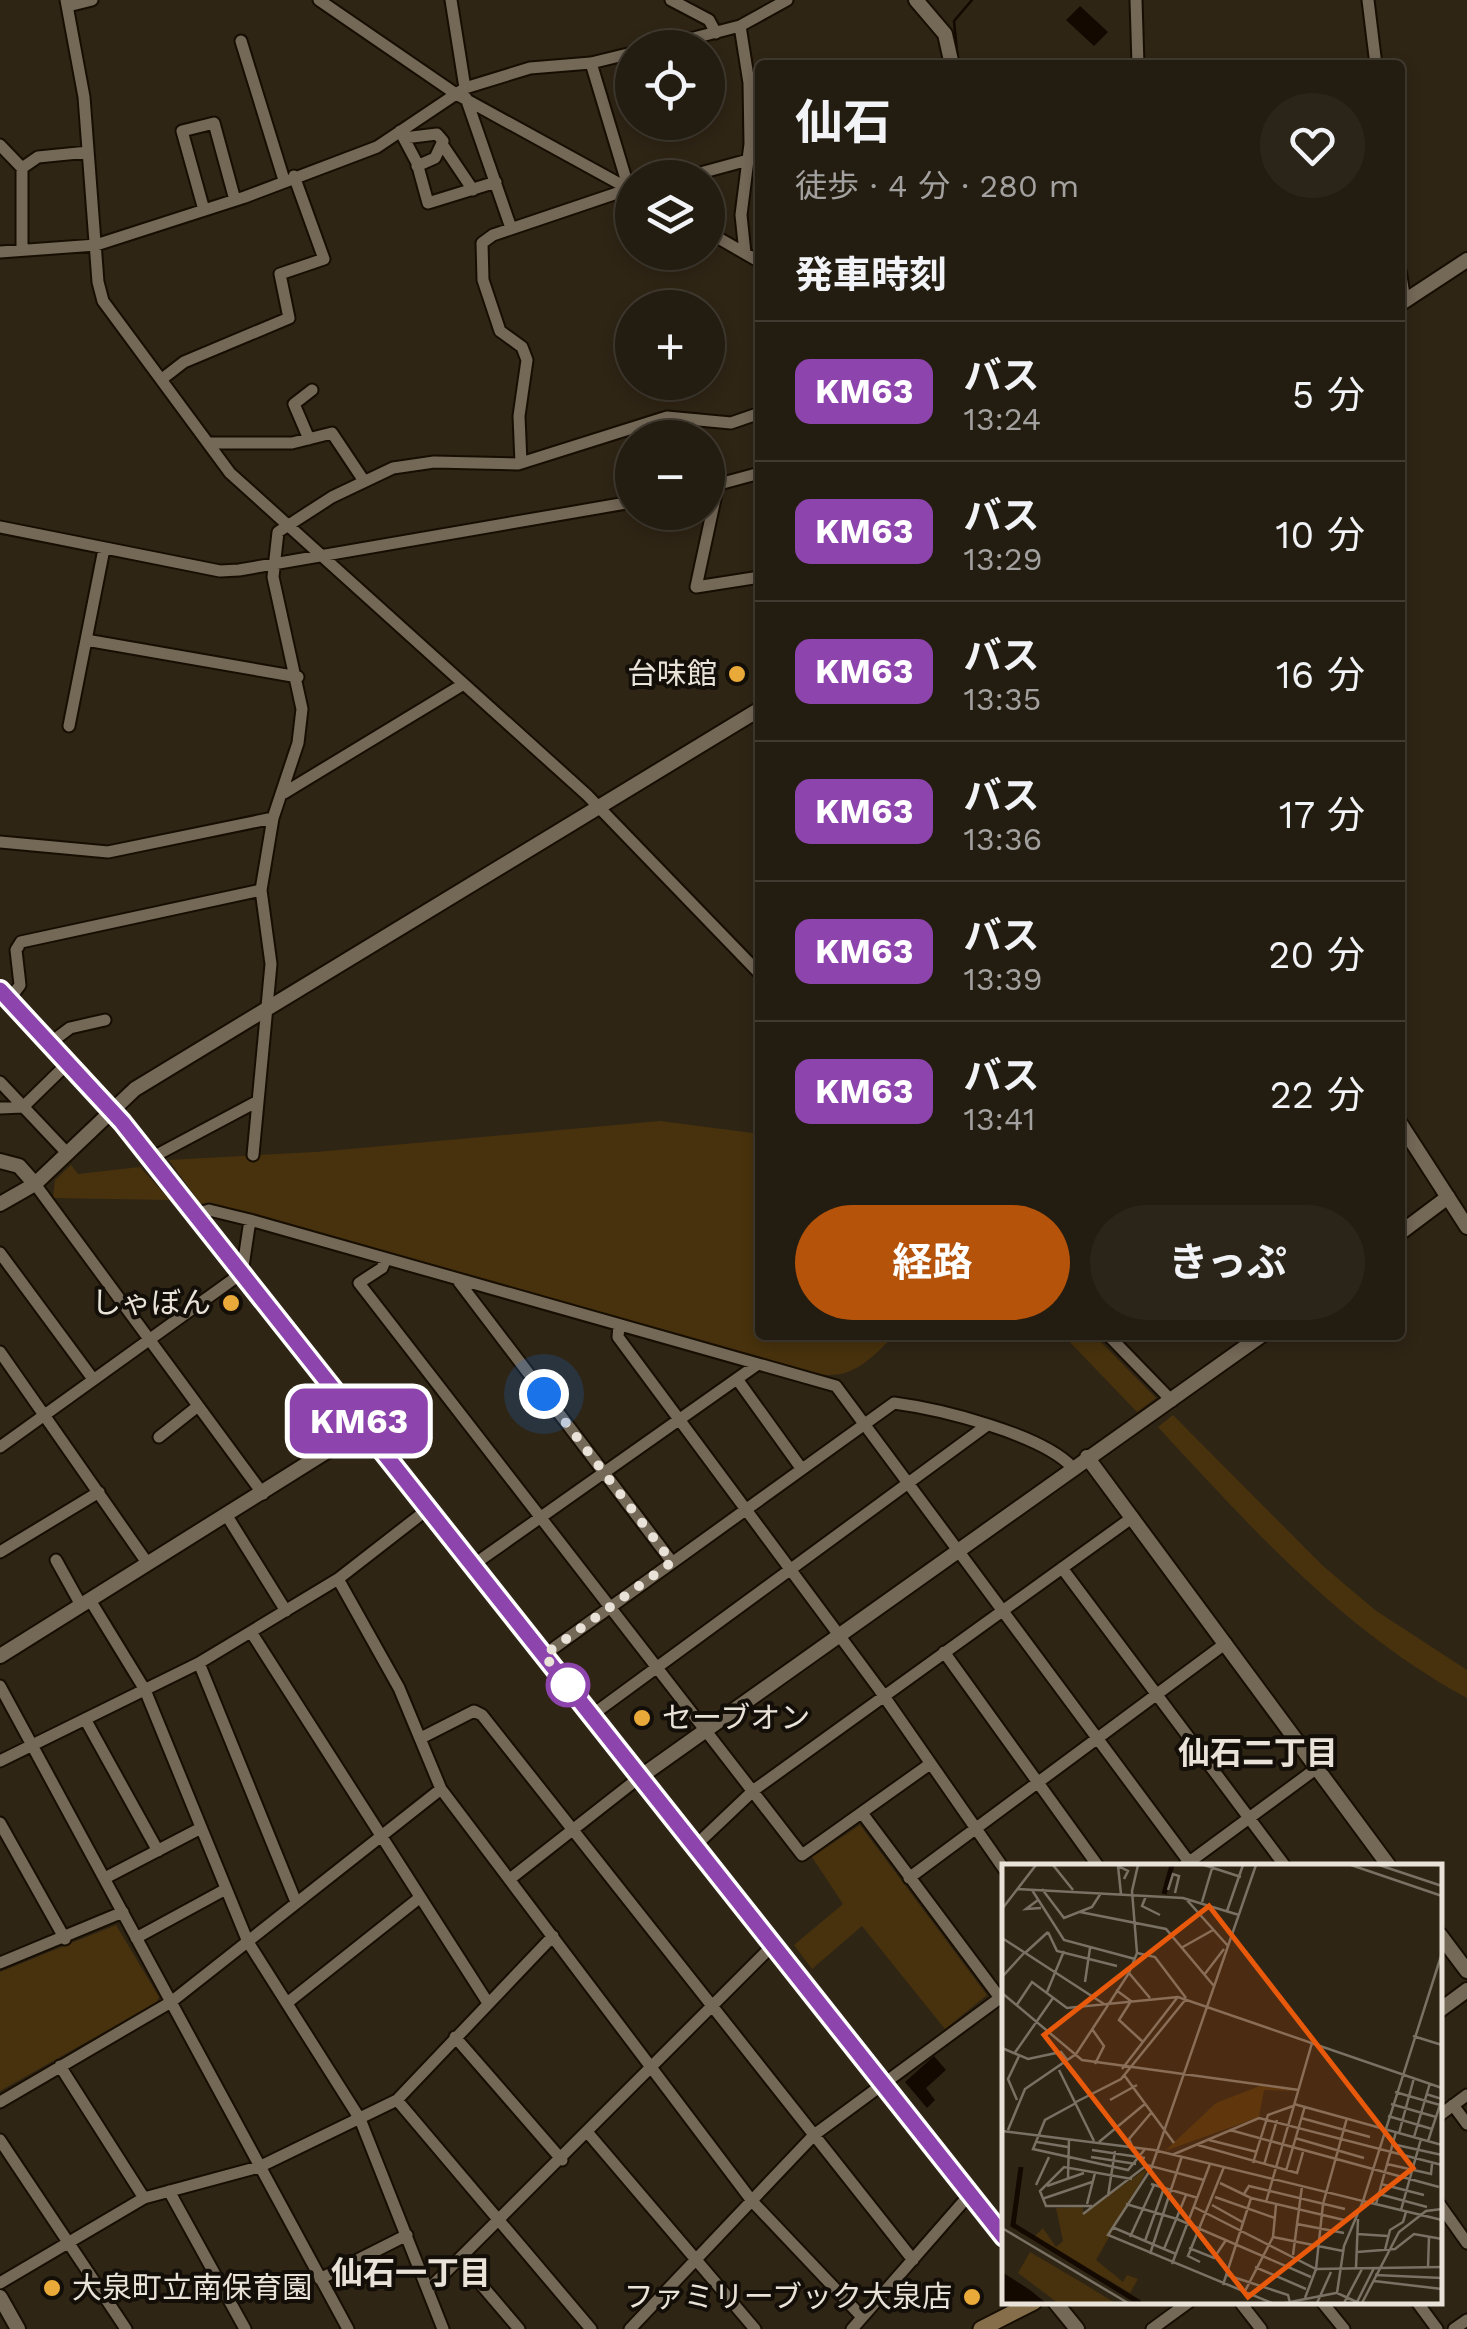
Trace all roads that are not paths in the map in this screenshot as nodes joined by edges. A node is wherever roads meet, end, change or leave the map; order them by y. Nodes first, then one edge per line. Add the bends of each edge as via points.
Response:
1 (92, 0) edge
2 (319, 0) edge
3 (450, 0) edge
4 (671, 0) edge
5 (787, 0) edge
6 (916, 0) edge
7 (1136, 0) edge
8 (1368, 0) edge
9 (67, 3) edge
10 (766, 5) edge
11 (740, 26) junction
12 (714, 30) edge
13 (725, 30) edge
14 (241, 41) dead end
15 (615, 57) edge
16 (951, 60) edge
17 (1138, 60) edge
18 (1375, 60) edge
19 (591, 63) junction
20 (462, 93) junction
21 (755, 128) edge
22 (402, 135) junction
23 (442, 144) junction
24 (0, 146) edge
25 (88, 152) junction
26 (621, 160) edge
27 (748, 160) junction
28 (417, 166) junction
29 (725, 166) edge
30 (22, 168) junction
31 (289, 178) junction
32 (615, 181) edge
33 (496, 182) junction
34 (472, 190) junction
35 (615, 195) edge
36 (235, 200) junction
37 (204, 210) junction
38 (511, 228) junction
39 (725, 242) edge
40 (96, 244) junction
41 (22, 250) junction
42 (0, 252) edge
43 (746, 254) junction
44 (755, 259) edge
45 (1467, 260) edge
46 (1405, 301) edge
47 (162, 379) junction
48 (312, 390) dead end
49 (755, 415) edge
50 (309, 439) junction
51 (211, 443) junction
52 (521, 463) junction
53 (755, 474) edge
54 (364, 481) junction
55 (725, 483) edge
56 (615, 505) edge
57 (285, 526) junction
58 (0, 528) edge
59 (706, 530) edge
60 (104, 549) junction
61 (320, 557) junction
62 (273, 566) junction
63 (755, 579) edge
64 (86, 640) junction
65 (298, 677) junction
66 (462, 684) junction
67 (755, 712) edge
68 (70, 726) dead end
69 (284, 793) junction
70 (599, 807) junction
71 (273, 818) junction
72 (0, 842) edge
73 (260, 890) junction
74 (755, 969) edge
75 (4, 995) edge
76 (264, 1010) junction
77 (105, 1020) dead end
78 (50, 1043) junction
79 (68, 1063) junction
80 (0, 1082) edge
81 (256, 1102) junction
82 (23, 1107) junction
83 (0, 1108) edge
84 (112, 1109) junction
85 (1405, 1131) edge
86 (67, 1153) junction
87 (253, 1155) dead end
88 (151, 1158) junction
89 (0, 1161) edge
90 (34, 1184) junction
91 (1448, 1197) junction
92 (0, 1204) edge
93 (195, 1214) junction
94 (250, 1220) junction
95 (1467, 1227) edge
96 (1405, 1228) edge
97 (0, 1253) edge
98 (384, 1261) junction
99 (242, 1273) junction
100 (459, 1282) junction
101 (618, 1326) junction
102 (149, 1339) junction
103 (1113, 1340) edge
104 (1255, 1340) edge
105 (2, 1357) edge
106 (758, 1364) junction
107 (92, 1379) junction
108 (736, 1379) junction
109 (1172, 1401) junction
110 (198, 1406) junction
111 (45, 1412) junction
112 (679, 1420) junction
113 (864, 1423) junction
114 (986, 1426) junction
115 (364, 1428) junction
116 (159, 1437) dead end
117 (0, 1446) edge
118 (1087, 1457) junction
119 (1072, 1467) junction
120 (801, 1468) junction
121 (604, 1473) junction
122 (911, 1485) junction
123 (99, 1492) junction
124 (262, 1494) junction
125 (428, 1509) junction
126 (745, 1509) junction
127 (227, 1516) junction
128 (1133, 1517) junction
129 (540, 1518) junction
130 (959, 1548) junction
131 (0, 1552) edge
132 (56, 1560) dead end
133 (672, 1562) junction
134 (148, 1564) junction
135 (473, 1565) junction
136 (1062, 1568) junction
137 (790, 1570) junction
138 (338, 1579) junction
139 (85, 1603) junction
140 (610, 1607) junction
141 (1005, 1609) junction
142 (286, 1611) junction
143 (252, 1632) junction
144 (838, 1635) junction
145 (1226, 1643) junction
146 (944, 1652) junction
147 (544, 1655) junction
148 (0, 1656) edge
149 (199, 1664) junction
150 (656, 1667) junction
151 (0, 1686) edge
152 (145, 1690) junction
153 (1157, 1693) junction
154 (883, 1697) junction
155 (592, 1715) junction
156 (86, 1720) junction
157 (706, 1730) junction
158 (421, 1738) junction
159 (1097, 1739) junction
160 (32, 1745) junction
161 (0, 1761) edge
162 (930, 1764) junction
163 (1317, 1768) junction
164 (640, 1777) junction
165 (1036, 1783) junction
166 (441, 1789) junction
167 (754, 1790) junction
168 (862, 1814) junction
169 (1250, 1817) junction
170 (0, 1823) edge
171 (200, 1828) junction
172 (976, 1829) junction
173 (573, 1830) junction
174 (379, 1838) junction
175 (695, 1846) junction
176 (158, 1851) junction
177 (1097, 1864) edge
178 (1188, 1864) edge
179 (1190, 1864) edge
180 (1285, 1864) edge
181 (1388, 1864) edge
182 (1002, 1866) edge
183 (105, 1878) junction
184 (909, 1878) junction
185 (510, 1879) junction
186 (226, 1889) junction
187 (418, 1898) junction
188 (296, 1902) junction
189 (122, 1912) junction
190 (553, 1936) junction
191 (136, 1938) junction
192 (64, 1939) junction
193 (1442, 1939) edge
194 (248, 1942) junction
195 (774, 1945) junction
196 (0, 1962) edge
197 (1467, 1971) edge
198 (1467, 1990) edge
199 (1002, 1997) edge
200 (171, 2002) junction
201 (287, 2003) junction
202 (488, 2004) junction
203 (712, 2005) junction
204 (1442, 2009) edge
205 (456, 2037) junction
206 (60, 2066) junction
207 (650, 2066) junction
208 (882, 2083) junction
209 (1467, 2095) edge
210 (396, 2100) junction
211 (0, 2102) edge
212 (1454, 2105) junction
213 (1442, 2114) edge
214 (360, 2120) junction
215 (1467, 2124) edge
216 (588, 2133) junction
217 (814, 2135) junction
218 (0, 2140) edge
219 (562, 2160) junction
220 (259, 2167) junction
221 (169, 2192) junction
222 (970, 2194) junction
223 (144, 2198) junction
224 (752, 2200) junction
225 (1442, 2208) edge
226 (500, 2222) junction
227 (407, 2235) junction
228 (1002, 2235) edge
229 (68, 2242) junction
230 (1467, 2243) edge
231 (461, 2260) junction
232 (696, 2260) junction
233 (913, 2260) junction
234 (320, 2280) junction
235 (0, 2283) edge
236 (428, 2290) junction
237 (0, 2297) edge
238 (1030, 2304) edge
239 (1057, 2304) edge
240 (1186, 2304) edge
241 (1242, 2304) edge
242 (1324, 2304) edge
243 (1418, 2304) edge
244 (862, 2318) junction
245 (1467, 2320) edge
246 (1167, 2325) edge
247 (18, 2329) edge
248 (126, 2329) edge
249 (245, 2329) edge
250 (348, 2329) edge
251 (443, 2329) edge
252 (520, 2329) edge
253 (591, 2329) edge
254 (630, 2329) edge
255 (755, 2329) edge
256 (852, 2329) edge
257 (981, 2329) edge
258 (1077, 2329) edge
259 (1152, 2329) edge
260 (1261, 2329) edge
261 (1344, 2329) edge
262 (1437, 2329) edge
263 (1454, 2329) edge

1 - 9 street
2 - 20 street
3 - 20 street
4 - 12 street via 709,20
5 - 10 street
6 - 16 street via 945,34
7 - 17 street
8 - 18 street
9 - 25 street
10 - 11 street
11 - 13 street
11 - 21 street
14 - 31 street
15 - 19 street
19 - 20 street via 530,68
19 - 26 street
20 - 22 street
20 - 32 street
20 - 33 street
21 - 27 street
22 - 23 street via 437,134
22 - 28 street
22 - 31 street
23 - 28 street via 436,158
23 - 34 street
24 - 30 street
25 - 30 street via 38,157
25 - 40 street
27 - 29 street
27 - 43 street via 741,215
28 - 34 street via 428,203
30 - 41 street
31 - 36 street
31 - 47 street via 324,260 280,274 289,318 184,362
33 - 34 street
33 - 38 street
35 - 38 street
36 - 37 street
36 - 37 street via 214,123 182,131
37 - 40 street
38 - 52 street via 482,244 480,260 500,331 522,347 527,360
39 - 43 street
40 - 41 street
40 - 47 street via 103,302
41 - 42 street
43 - 44 street
45 - 46 street
47 - 51 street
48 - 50 street via 294,404
49 - 52 street via 731,423 667,417
50 - 51 street
50 - 54 street via 332,433
51 - 57 street via 230,473
52 - 54 street via 434,462
53 - 55 street
54 - 57 street
56 - 61 street
57 - 61 street
57 - 62 street
58 - 60 street
59 - 63 street via 696,587
60 - 62 street via 220,571
60 - 64 street
61 - 62 street
61 - 66 street
62 - 65 street
64 - 65 street
64 - 68 street
65 - 69 street via 298,743
66 - 69 street
66 - 70 street
67 - 70 street
69 - 71 street
70 - 74 street
70 - 76 street
71 - 72 street via 108,852
71 - 73 street
73 - 75 street via 21,942 20,985
73 - 76 street via 271,964
75 - 78 main road
76 - 81 street
76 - 84 street
77 - 78 street via 70,1028
78 - 79 main road
79 - 82 street
79 - 84 main road
80 - 82 street
81 - 87 street
81 - 88 street
82 - 83 street
82 - 86 street
84 - 86 street
84 - 88 main road
85 - 91 street
86 - 90 street
88 - 93 main road
89 - 90 street via 19,1166
90 - 92 street
90 - 102 street
91 - 95 street
91 - 96 street
93 - 94 street via 209,1210
93 - 99 main road
94 - 98 street
94 - 99 street
97 - 107 street
98 - 100 street
98 - 129 street via 359,1284
99 - 102 street
99 - 115 main road
100 - 101 street
100 - 121 street
101 - 106 street
101 - 112 street via 618,1337
102 - 107 street
102 - 110 street
103 - 109 street
104 - 109 street
105 - 111 street
106 - 108 street
106 - 113 street via 836,1386
107 - 111 street
108 - 112 street
108 - 120 street
109 - 118 street
110 - 116 street
110 - 124 street
111 - 117 street
111 - 123 street
112 - 121 street
112 - 126 street
113 - 114 street via 894,1403
113 - 120 street
113 - 122 street
114 - 119 street via 1048,1450
114 - 122 street
115 - 124 street
115 - 125 main road
118 - 119 street
118 - 128 street
119 - 130 street
120 - 126 street
121 - 129 street
121 - 133 street
122 - 130 street
122 - 137 street
123 - 131 street
123 - 134 street
124 - 127 street
125 - 135 main road
125 - 138 street
126 - 133 street
126 - 137 street
127 - 134 street
127 - 142 street
128 - 136 street
128 - 145 street
129 - 135 street
129 - 140 street
130 - 141 street
130 - 144 street
132 - 139 street
133 - 140 street
134 - 139 street
135 - 147 main road
136 - 141 street
136 - 153 street
137 - 144 street
137 - 150 street
138 - 142 street
138 - 158 street
139 - 148 street
139 - 152 street
140 - 147 street
140 - 150 street
141 - 146 street
141 - 159 street
142 - 143 street
143 - 149 street
143 - 174 street
144 - 154 street
144 - 157 street
145 - 153 street
145 - 163 street
146 - 154 street
146 - 165 street
147 - 155 main road
149 - 152 street
149 - 188 street
150 - 155 street
150 - 157 street
151 - 160 street
152 - 156 street
152 - 171 street
153 - 159 street
153 - 169 street
154 - 162 street
154 - 167 street
155 - 164 main road
156 - 160 street
156 - 176 street
157 - 164 street
157 - 167 street
158 - 166 street
158 - 173 street via 479,1712
159 - 165 street
159 - 178 street
160 - 161 street
160 - 183 street
162 - 168 street
162 - 172 street
163 - 169 street
163 - 181 street
164 - 173 street
164 - 175 main road
165 - 172 street
165 - 177 street
166 - 174 street
166 - 185 street
167 - 168 street via 802,1854
167 - 175 street
168 - 184 street
169 - 179 street
169 - 180 street
170 - 192 street
171 - 176 street
171 - 186 street
172 - 182 street
172 - 184 street
173 - 185 street
173 - 203 street
174 - 187 street
174 - 188 street
175 - 195 main road
176 - 183 street
183 - 189 street
184 - 199 street
185 - 190 street
186 - 191 street
186 - 194 street
187 - 201 street
187 - 202 street
188 - 194 street
189 - 191 street
189 - 192 street
190 - 202 street
190 - 207 street
191 - 200 street
192 - 196 street
193 - 197 street
194 - 200 street
194 - 201 street
195 - 203 street
195 - 208 main road
198 - 204 street
199 - 208 street
200 - 206 street
200 - 220 street
201 - 214 street
202 - 205 street
203 - 207 street
203 - 217 street
205 - 210 street
205 - 219 street
206 - 211 street
206 - 223 street
207 - 216 street
207 - 224 street
208 - 217 street
208 - 222 main road
209 - 212 street
210 - 214 street
210 - 226 street
212 - 213 street
212 - 215 street
214 - 220 street
214 - 227 street
216 - 219 street
216 - 232 street
217 - 224 street
217 - 233 street
218 - 229 street
219 - 226 street
220 - 221 street
220 - 234 street
221 - 223 street
221 - 249 street
222 - 228 main road
222 - 233 street
223 - 229 street
224 - 232 street
224 - 244 street
225 - 230 street
226 - 231 street
226 - 253 street
227 - 234 street
227 - 236 street
229 - 235 street
229 - 248 street
231 - 236 street
231 - 252 street
232 - 254 street
232 - 255 street
233 - 244 street
234 - 250 street
236 - 251 street
237 - 247 street
238 - 257 main road
239 - 258 street
240 - 246 street
241 - 260 street
242 - 261 street
243 - 262 street
244 - 256 street
245 - 263 street
246 - 259 street

